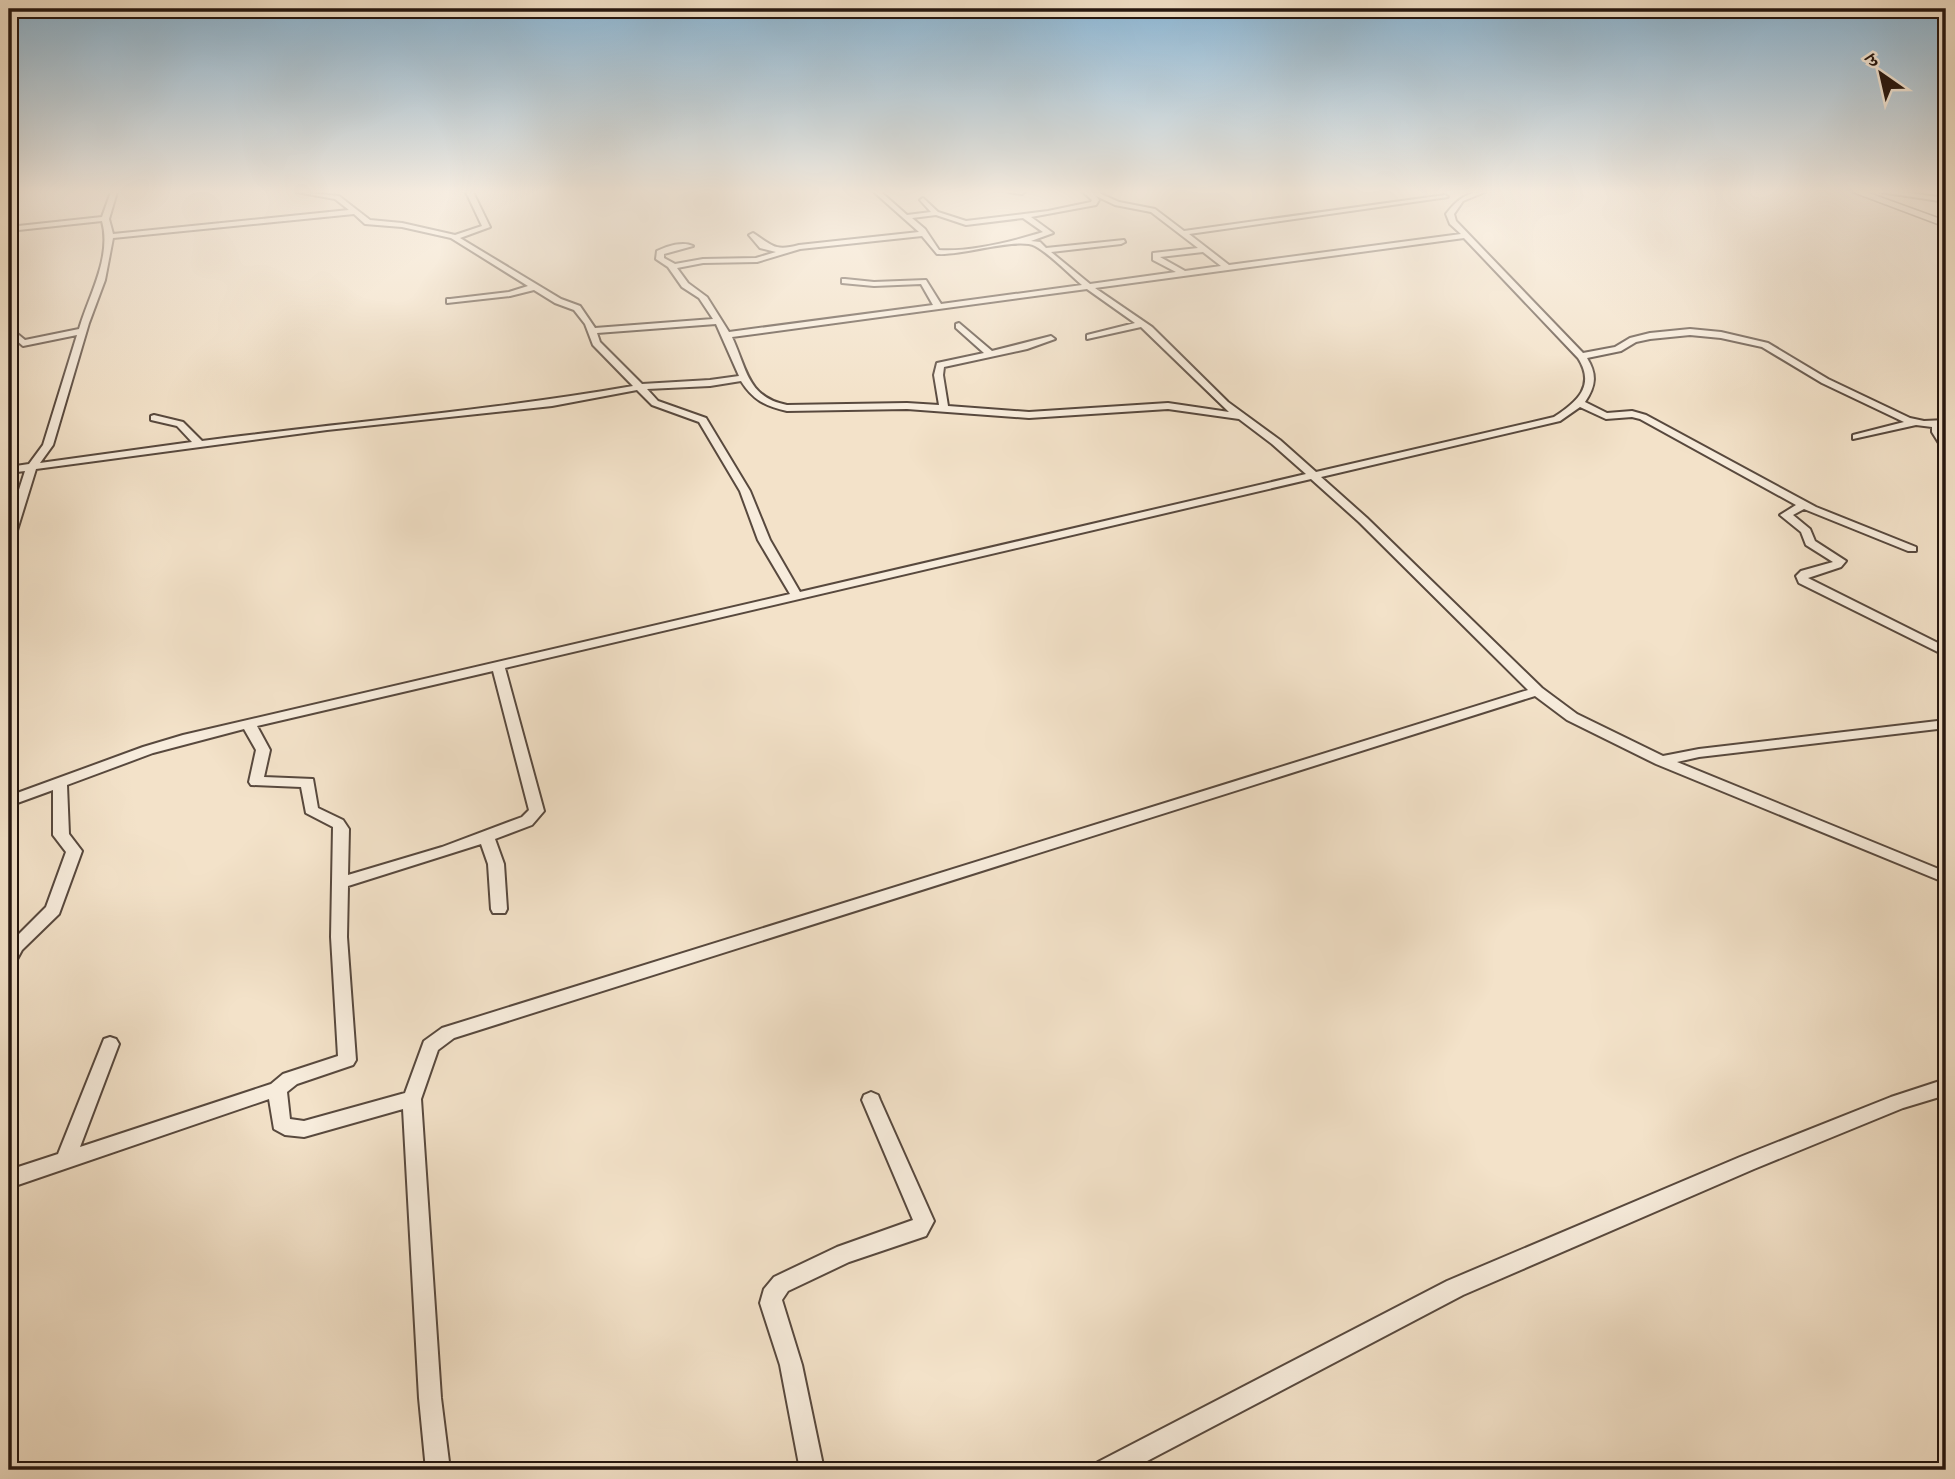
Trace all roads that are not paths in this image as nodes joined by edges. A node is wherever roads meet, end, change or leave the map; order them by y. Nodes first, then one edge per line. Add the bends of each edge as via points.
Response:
1 (105, 261) edge
2 (493, 261) edge
3 (664, 261) edge
4 (703, 261) edge
5 (1057, 261) edge
6 (1161, 261) edge
7 (1218, 261) edge
8 (1280, 261) edge
9 (1489, 261) edge
10 (673, 266) junction
11 (1228, 268) junction
12 (1184, 274) junction
13 (845, 281) dead end
14 (535, 287) junction
15 (1089, 287) junction
16 (450, 300) dead end
17 (939, 307) junction
18 (717, 321) junction
19 (1143, 324) junction
20 (959, 326) dead end
21 (9, 330) edge
22 (591, 331) junction
23 (83, 332) junction
24 (727, 335) junction
25 (1090, 337) dead end
26 (1051, 339) dead end
27 (990, 354) junction
28 (1581, 356) junction
29 (742, 377) junction
30 (640, 387) junction
31 (1580, 403) junction
32 (943, 408) junction
33 (1242, 417) junction
34 (154, 418) dead end
35 (1916, 423) junction
36 (1942, 424) edge
37 (1857, 437) dead end
38 (198, 443) junction
39 (1946, 446) edge
40 (32, 467) junction
41 (9, 470) edge
42 (1313, 475) junction
43 (1804, 505) junction
44 (9, 537) edge
45 (1912, 549) dead end
46 (793, 595) junction
47 (1946, 652) edge
48 (498, 665) junction
49 (1537, 691) junction
50 (248, 723) junction
51 (1946, 724) edge
52 (1661, 761) junction
53 (60, 782) junction
54 (9, 801) edge
55 (486, 835) junction
56 (1946, 878) edge
57 (339, 883) junction
58 (499, 909) dead end
59 (9, 958) edge
60 (110, 1044) dead end
61 (1946, 1087) edge
62 (277, 1089) junction
63 (412, 1099) junction
64 (871, 1100) dead end
65 (65, 1161) junction
66 (9, 1179) edge
67 (438, 1470) edge
68 (812, 1470) edge
69 (1106, 1470) edge

1 - 23 street
2 - 14 street
3 - 10 street
4 - 10 street
5 - 15 street
6 - 12 street
7 - 11 street
8 - 11 street
9 - 28 street
10 - 18 street via 683,282 702,296
11 - 12 street
12 - 15 street
13 - 17 street via 923,282
14 - 16 street
14 - 22 street via 577,308
15 - 17 street
15 - 19 street
17 - 24 street
18 - 22 street
18 - 24 street
19 - 25 street
19 - 33 street
20 - 27 street
21 - 23 street via 23,343
22 - 30 street via 596,343
23 - 40 street via 48,445
24 - 29 street
26 - 27 street
27 - 32 street via 938,367 946,397
28 - 31 street via 1591,370 1591,379
28 - 35 street via 1618,349 1650,336 1721,335 1765,345 1825,380
29 - 30 street
29 - 32 street via 763,401 777,407
30 - 38 street via 543,404
30 - 46 street via 661,406 703,420 745,491
31 - 42 street via 1543,424
31 - 43 street via 1606,416 1643,417
32 - 33 street via 1029,415 1168,406
33 - 42 street
34 - 38 street via 180,424
35 - 36 street
35 - 37 street
36 - 39 street via 1937,432
38 - 40 street
40 - 41 street
40 - 44 street
42 - 46 street
42 - 49 street
43 - 45 street
43 - 47 street via 1786,515 1806,531 1810,543 1840,561 1805,574 1803,580
46 - 48 street
48 - 50 street
48 - 55 street via 537,811 527,821
49 - 52 street via 1593,729
49 - 63 street via 448,1033 430,1046
50 - 53 street via 148,750
50 - 57 street via 263,750 256,782 308,782 311,810 341,826
51 - 52 street
52 - 56 street
53 - 54 street
53 - 59 street via 61,835 74,851 53,910
55 - 57 street
55 - 58 street via 496,864
57 - 62 street via 347,1060 290,1079
60 - 65 street
61 - 69 street via 1747,1163 1455,1287
62 - 63 street via 281,1124 304,1129
62 - 65 street
63 - 67 street
64 - 68 street via 924,1221 919,1230 844,1254 781,1284 772,1296
65 - 66 street

